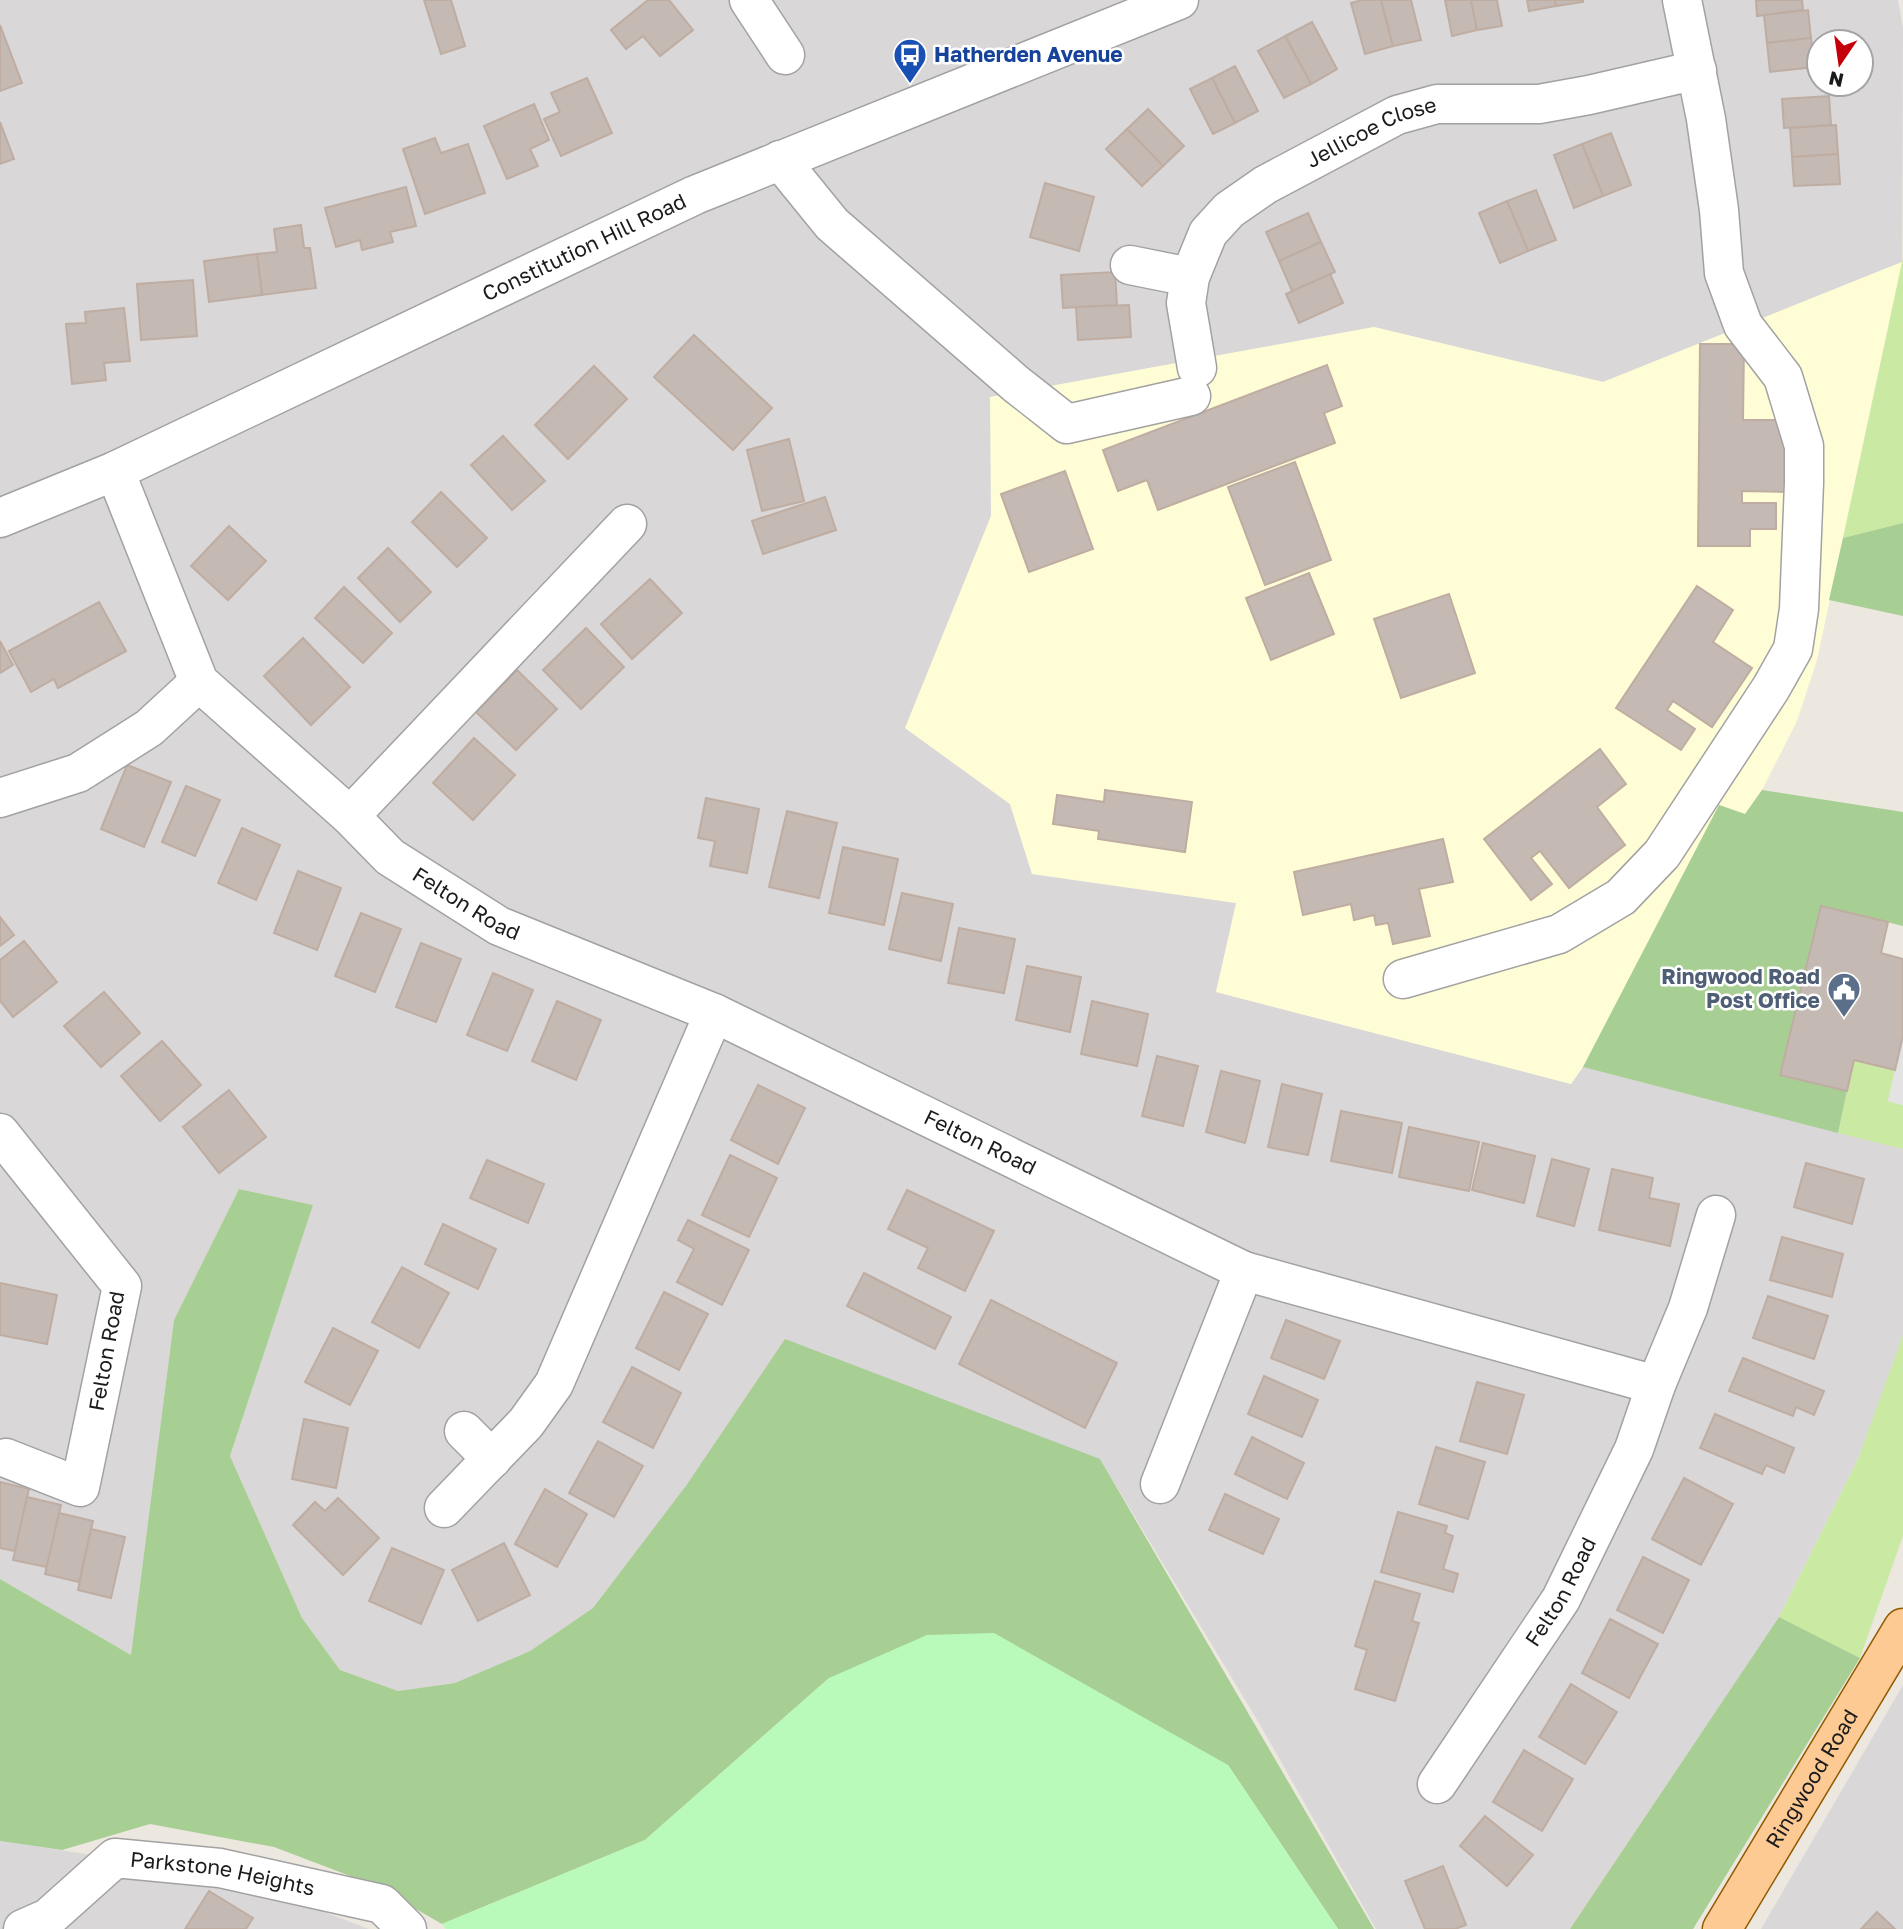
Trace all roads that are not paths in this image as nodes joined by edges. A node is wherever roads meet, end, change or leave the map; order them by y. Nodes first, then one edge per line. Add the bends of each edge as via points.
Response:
1 (750, 0) edge
2 (1178, 0) edge
3 (1682, 0) edge
4 (785, 55) dead end
5 (1697, 70) junction
6 (780, 160) junction
7 (1130, 265) dead end
8 (1190, 277) junction
9 (115, 471) junction
10 (0, 518) edge
11 (627, 524) dead end
12 (199, 682) junction
13 (0, 798) edge
14 (350, 816) junction
15 (1404, 979) dead end
16 (714, 1013) junction
17 (0, 1133) edge
18 (1716, 1215) dead end
19 (1244, 1271) junction
20 (1656, 1385) junction
21 (464, 1431) dead end
22 (6, 1458) dead end
23 (492, 1460) junction
24 (1160, 1484) dead end
25 (444, 1508) dead end
26 (1903, 1628) edge
27 (1437, 1784) dead end
28 (36, 1923) edge
29 (407, 1929) edge
30 (1722, 1929) edge

1 - 4 street
2 - 6 street, Constitution Hill Road
3 - 5 street
5 - 8 street, Jellicoe Close via 1539,104 1437,104 1397,115 1309,160 1229,209 1208,233
5 - 15 street via 1724,272 1743,326 1783,377 1804,446 1799,609 1793,649 1662,854 1621,898 1559,934
6 - 8 street, Jellicoe Close via 832,224 1067,424 1194,382 1186,303
6 - 9 street, Constitution Hill Road via 695,195
7 - 8 street
9 - 10 street, Constitution Hill Road
9 - 12 street, Felton Road
11 - 14 street
12 - 13 street via 149,728 78,773
12 - 14 street, Felton Road
14 - 16 street, Felton Road via 390,857 499,926
16 - 19 street, Felton Road
16 - 23 street via 554,1384
17 - 22 street, Felton Road via 122,1286 80,1487
18 - 20 street, Felton Road via 1688,1308
19 - 20 street, Felton Road
19 - 24 street
20 - 27 street, Felton Road via 1633,1449 1561,1599
21 - 23 street
23 - 25 street
26 - 30 main road, Ringwood Road
28 - 29 street, Parkstone Heights via 115,1858 220,1868 382,1904

